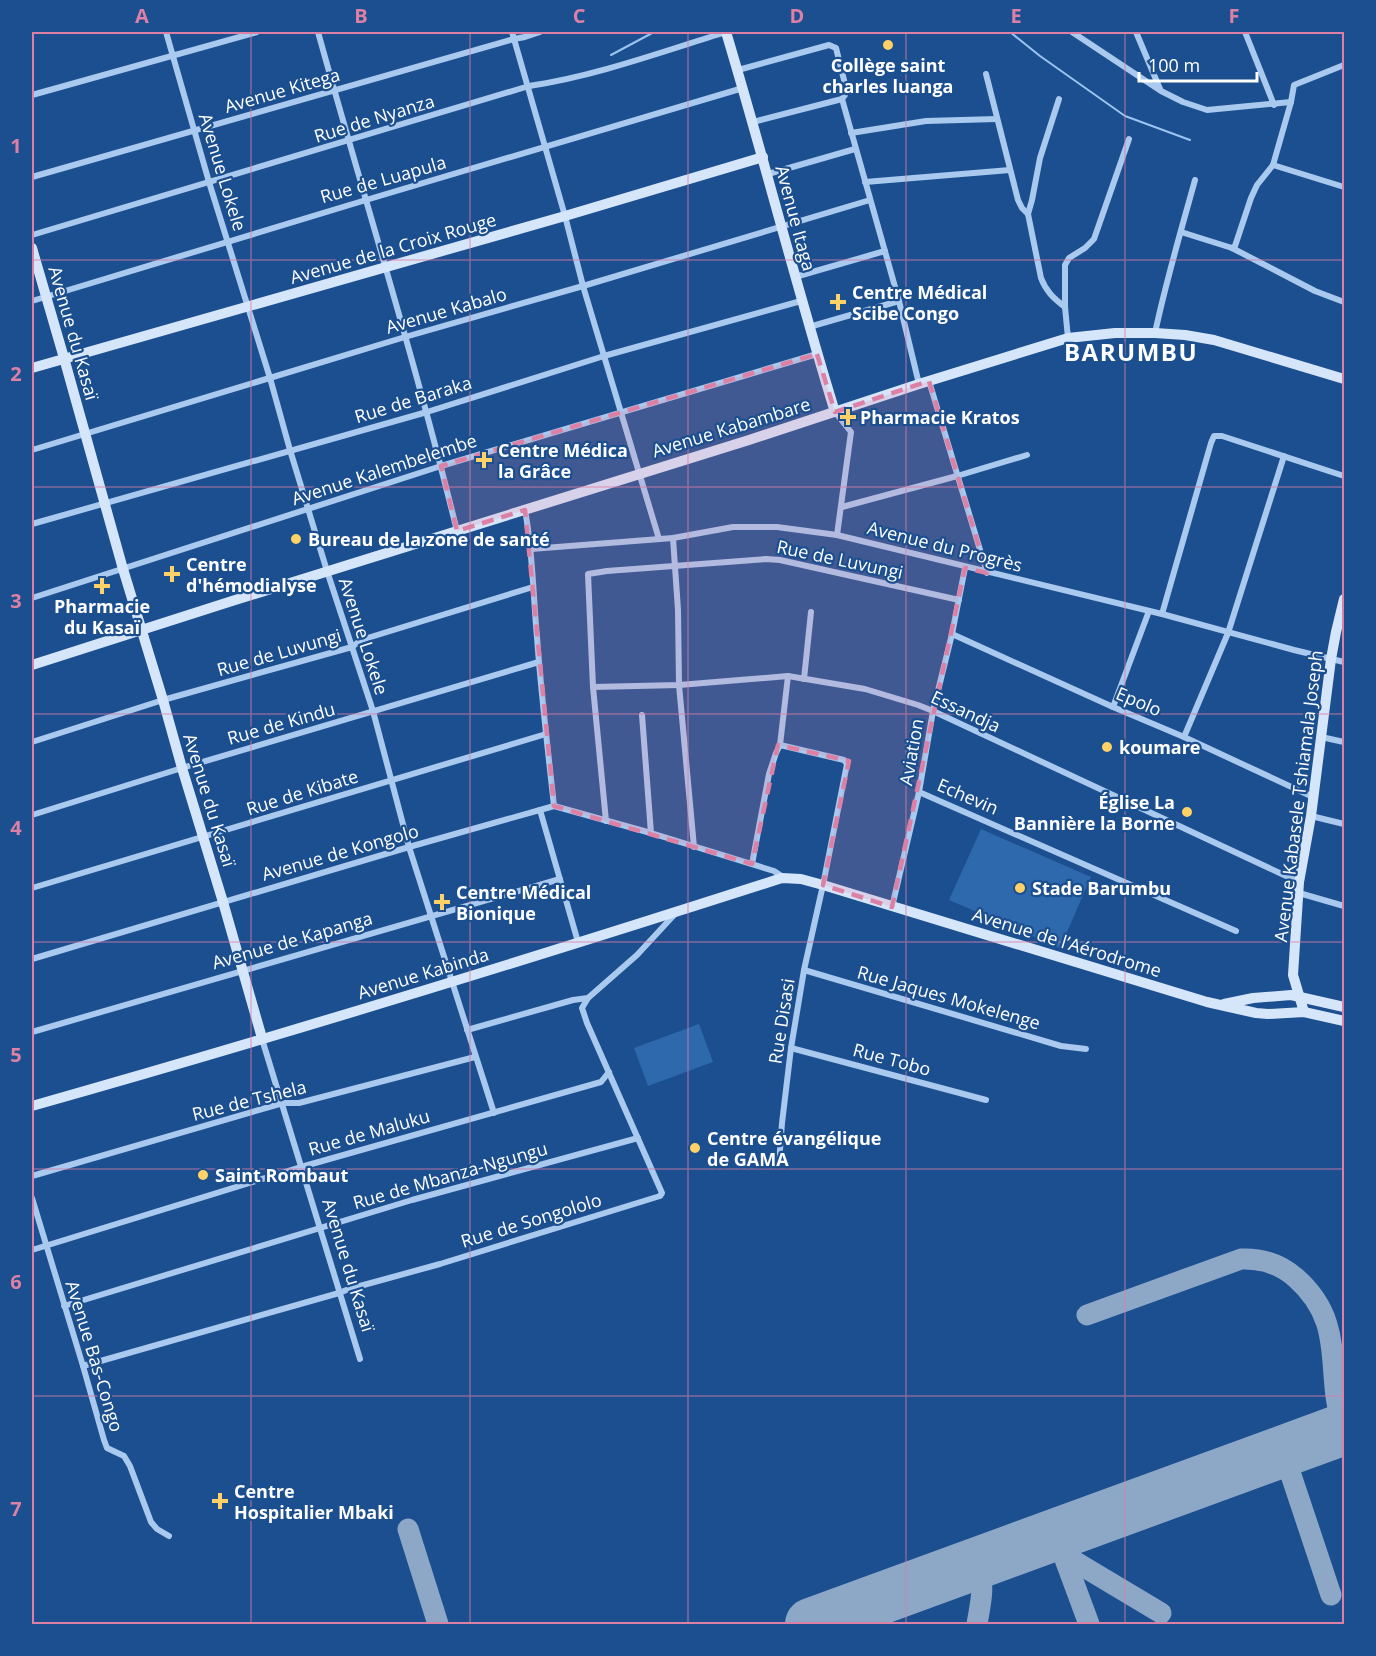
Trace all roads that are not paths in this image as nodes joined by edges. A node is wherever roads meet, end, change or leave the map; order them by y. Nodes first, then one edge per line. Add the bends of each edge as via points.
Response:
1 (166, 32) edge
2 (257, 32) edge
3 (318, 32) edge
4 (540, 32) edge
5 (726, 32) edge
6 (1072, 32) edge
7 (1136, 32) edge
8 (1245, 32) edge
9 (513, 35) edge
10 (173, 56) junction
11 (1344, 65) edge
12 (738, 70) junction
13 (986, 74) dead end
14 (529, 86) junction
15 (743, 88) junction
16 (335, 91) junction
17 (1161, 91) junction
18 (32, 95) edge
19 (842, 99) junction
20 (1059, 99) dead end
21 (1292, 102) junction
22 (1274, 105) junction
23 (997, 119) junction
24 (753, 122) junction
25 (194, 130) junction
26 (851, 134) junction
27 (1129, 139) dead end
28 (348, 141) junction
29 (545, 147) junction
30 (855, 149) junction
31 (763, 157) junction
32 (1273, 165) junction
33 (1010, 170) junction
34 (768, 174) junction
35 (32, 177) edge
36 (1195, 180) dead end
37 (209, 182) junction
38 (865, 183) junction
39 (1344, 187) edge
40 (366, 200) junction
41 (870, 200) junction
42 (1028, 214) junction
43 (565, 216) junction
44 (782, 226) junction
45 (1181, 232) junction
46 (32, 235) edge
47 (228, 241) junction
48 (32, 248) edge
49 (1232, 248) junction
50 (885, 251) junction
51 (384, 267) junction
52 (795, 277) junction
53 (583, 286) junction
54 (46, 297) junction
55 (32, 301) edge
56 (801, 301) junction
57 (899, 301) junction
58 (1344, 302) edge
59 (248, 305) junction
60 (1065, 307) junction
61 (808, 327) junction
62 (1155, 333) junction
63 (405, 337) junction
64 (1068, 338) junction
65 (817, 354) junction
66 (604, 356) junction
67 (64, 358) junction
68 (32, 368) edge
69 (270, 378) junction
70 (1344, 379) edge
71 (924, 383) junction
72 (620, 411) junction
73 (427, 412) junction
74 (835, 412) junction
75 (86, 433) junction
76 (32, 450) edge
77 (290, 450) junction
78 (1027, 455) dead end
79 (1284, 456) junction
80 (441, 466) junction
81 (639, 474) junction
82 (957, 476) junction
83 (1344, 476) edge
84 (104, 502) junction
85 (842, 507) junction
86 (308, 509) junction
87 (525, 510) junction
88 (32, 524) edge
89 (457, 531) junction
90 (837, 535) junction
91 (673, 538) junction
92 (659, 539) junction
93 (531, 549) junction
94 (676, 566) junction
95 (965, 568) junction
96 (123, 569) junction
97 (327, 571) junction
98 (987, 573) junction
99 (533, 587) junction
100 (32, 598) edge
101 (1344, 599) edge
102 (959, 600) junction
103 (1149, 611) junction
104 (811, 612) dead end
105 (1162, 614) junction
106 (142, 629) junction
107 (1228, 633) junction
108 (952, 634) junction
109 (352, 647) junction
110 (1331, 659) junction
111 (539, 662) junction
112 (1344, 662) edge
113 (32, 665) edge
114 (788, 676) junction
115 (804, 679) junction
116 (679, 685) junction
117 (593, 687) junction
118 (163, 700) junction
119 (1113, 708) junction
120 (374, 711) junction
121 (933, 711) junction
122 (642, 715) dead end
123 (546, 734) junction
124 (1184, 737) junction
125 (1321, 737) junction
126 (32, 742) edge
127 (1344, 742) edge
128 (780, 745) junction
129 (182, 768) junction
130 (392, 781) junction
131 (919, 792) junction
132 (1313, 797) junction
133 (554, 806) junction
134 (540, 810) junction
135 (32, 814) edge
136 (1311, 816) junction
137 (606, 821) junction
138 (1344, 824) edge
139 (651, 833) junction
140 (203, 838) junction
141 (409, 847) junction
142 (694, 847) junction
143 (752, 864) junction
144 (782, 878) junction
145 (560, 879) junction
146 (823, 885) junction
147 (32, 888) edge
148 (1299, 888) junction
149 (223, 902) junction
150 (1344, 906) edge
151 (892, 907) junction
152 (677, 912) junction
153 (432, 915) junction
154 (1236, 931) dead end
155 (578, 942) junction
156 (32, 959) edge
157 (243, 970) junction
158 (804, 970) junction
159 (452, 982) junction
160 (1299, 997) junction
161 (588, 998) junction
162 (1221, 1005) junction
163 (1344, 1007) edge
164 (1304, 1012) junction
165 (1344, 1021) edge
166 (467, 1030) junction
167 (32, 1032) edge
168 (262, 1038) junction
169 (791, 1048) junction
170 (1086, 1049) dead end
171 (475, 1057) junction
172 (609, 1072) junction
173 (986, 1100) dead end
174 (283, 1103) junction
175 (32, 1106) edge
176 (494, 1113) junction
177 (639, 1138) junction
178 (779, 1163) dead end
179 (301, 1167) junction
180 (32, 1176) edge
181 (32, 1198) edge
182 (320, 1229) junction
183 (46, 1246) junction
184 (32, 1250) edge
185 (339, 1293) junction
186 (64, 1306) junction
187 (360, 1359) dead end
188 (83, 1366) junction
189 (169, 1536) dead end

1 - 10 street, Avenue Lokele
2 - 10 street
3 - 16 street
4 - 9 street, Avenue Kitega via 525,37
5 - 12 street, Avenue Itaga
5 - 14 street, Rue de Nyanza via 600,71
6 - 17 street
7 - 17 street
8 - 22 street
9 - 14 street
9 - 16 street, Avenue Kitega
10 - 18 street
10 - 25 street, Avenue Lokele
11 - 21 street via 1294,85
12 - 15 street, Avenue Itaga
12 - 19 street via 833,46 846,88
13 - 23 street
14 - 28 street, Rue de Nyanza
14 - 29 street
15 - 24 street, Avenue Itaga
15 - 29 street, Rue de Luapula
16 - 25 street, Avenue Kitega
16 - 28 street
17 - 22 street via 1208,110
19 - 24 street
19 - 26 street
20 - 42 street
21 - 22 street
21 - 32 street
23 - 26 street via 926,121
23 - 33 street
24 - 31 street, Avenue Itaga
25 - 35 street, Avenue Kitega
25 - 37 street, Avenue Lokele
26 - 30 street
27 - 60 street via 1094,239 1065,265
28 - 37 street, Rue de Nyanza
28 - 40 street
29 - 40 street, Rue de Luapula
29 - 43 street
30 - 34 street
30 - 38 street
31 - 34 street, Avenue Itaga
31 - 43 street, Avenue de la Croix Rouge
32 - 39 street
32 - 49 street via 1257,185
33 - 38 street
33 - 42 street via 1018,200
34 - 44 street, Avenue Itaga
36 - 45 street
37 - 46 street, Rue de Nyanza
37 - 47 street, Avenue Lokele
38 - 41 street
40 - 47 street, Rue de Luapula
40 - 51 street
41 - 44 street, Avenue Kabalo
41 - 50 street
42 - 60 street via 1044,288
43 - 51 street, Avenue de la Croix Rouge
43 - 53 street
44 - 52 street, Avenue Itaga
44 - 53 street, Avenue Kabalo
45 - 49 street
45 - 62 street via 1164,286
47 - 54 street, Rue de Luapula
47 - 59 street, Avenue Lokele
48 - 54 street, Avenue du Kasaï
49 - 58 street
50 - 52 street
50 - 57 street
51 - 59 street, Avenue de la Croix Rouge
51 - 63 street
52 - 56 street, Avenue Itaga
53 - 63 street, Avenue Kabalo
53 - 66 street
54 - 55 street, Rue de Luapula
54 - 67 street, Avenue du Kasaï
56 - 61 street, Avenue Itaga
56 - 66 street, Rue de Baraka
57 - 61 street
57 - 71 street
59 - 67 street, Avenue de la Croix Rouge
59 - 69 street, Avenue Lokele
60 - 64 street
61 - 65 street, Avenue Itaga
62 - 64 street, Avenue Kabambare
62 - 70 street, Avenue Kabambare via 1214,340
63 - 69 street, Avenue Kabalo
63 - 73 street
64 - 71 street, Avenue Kabambare
65 - 72 street, Avenue Kalembelembe
65 - 74 street, Avenue Itaga
66 - 72 street
66 - 73 street, Rue de Baraka
67 - 68 street, Avenue de la Croix Rouge
67 - 75 street, Avenue du Kasaï
69 - 75 street, Avenue Kabalo
69 - 77 street, Avenue Lokele
71 - 74 street, Avenue Kabambare
71 - 82 street
72 - 80 street, Avenue Kalembelembe
72 - 81 street
73 - 77 street, Rue de Baraka
73 - 80 street
74 - 81 street, Avenue Kabambare
74 - 85 street via 851,432
75 - 76 street, Avenue Kabalo
75 - 84 street, Avenue du Kasaï
77 - 84 street, Rue de Baraka
77 - 86 street, Avenue Lokele
78 - 82 street
79 - 83 street
79 - 105 street via 1222,436 1212,438
79 - 107 street
80 - 86 street, Avenue Kalembelembe
80 - 89 street
81 - 87 street, Avenue Kabambare
81 - 92 street
82 - 85 street
82 - 98 street
84 - 88 street, Rue de Baraka
84 - 96 street, Avenue du Kasaï
85 - 90 street
86 - 96 street, Avenue Kalembelembe
86 - 97 street, Avenue Lokele
87 - 89 street, Avenue Kabambare
87 - 93 street
89 - 97 street, Avenue Kabambare
90 - 91 street, Avenue du Progrès via 777,527 733,527
90 - 95 street, Avenue du Progrès
91 - 92 street, Avenue du Progrès
91 - 94 street
92 - 93 street, Avenue du Progrès
93 - 99 street
94 - 102 street, Rue de Luvungi via 780,560
94 - 116 street
94 - 117 street, Rue de Luvungi via 588,574
95 - 98 street, Avenue du Progrès
95 - 102 street, Aviation
96 - 100 street, Avenue Kalembelembe
96 - 106 street, Avenue du Kasaï
97 - 106 street, Avenue Kabambare
97 - 109 street, Avenue Lokele
98 - 103 street, Avenue du Progrès
99 - 109 street, Rue de Luvungi via 361,640
99 - 111 street
101 - 110 street, Avenue Kabasele Tshiamala Joseph
102 - 108 street, Aviation
103 - 105 street, Avenue du Progrès
103 - 119 street
104 - 115 street
105 - 107 street, Avenue du Progrès
106 - 113 street, Avenue Kabambare
106 - 118 street, Avenue du Kasaï
107 - 110 street, Avenue du Progrès
107 - 124 street
108 - 119 street, Epolo
108 - 121 street, Aviation
109 - 118 street, Rue de Luvungi
109 - 120 street, Avenue Lokele
110 - 112 street, Avenue du Progrès
110 - 125 street, Avenue Kabasele Tshiamala Joseph
111 - 120 street, Rue de Kindu
111 - 123 street
114 - 115 street, Essandja
114 - 116 street, Essandja
114 - 128 street
115 - 121 street, Essandja via 865,689
116 - 117 street, Essandja
116 - 142 street
117 - 137 street
118 - 126 street, Rue de Luvungi
118 - 129 street, Avenue du Kasaï
119 - 124 street, Epolo
120 - 129 street, Rue de Kindu
120 - 130 street, Avenue Lokele
121 - 131 street, Aviation
121 - 148 street, Essandja
122 - 139 street
123 - 130 street, Rue de Kibate
123 - 133 street
124 - 132 street, Epolo
125 - 127 street
125 - 132 street, Avenue Kabasele Tshiamala Joseph
128 - 143 street via 770,774
128 - 146 street, Rue Disasi via 844,760 847,764
129 - 135 street, Rue de Kindu
129 - 140 street, Avenue du Kasaï
130 - 140 street, Rue de Kibate
130 - 141 street, Avenue Lokele
131 - 151 street, Aviation
131 - 154 street, Echevin
132 - 136 street, Avenue Kabasele Tshiamala Joseph
133 - 134 street, Avenue de Kongolo
133 - 137 street
134 - 141 street, Avenue de Kongolo
134 - 145 street
136 - 138 street
136 - 148 street, Avenue Kabasele Tshiamala Joseph
137 - 139 street
139 - 142 street
140 - 147 street, Rue de Kibate
140 - 149 street, Avenue du Kasaï
141 - 149 street, Avenue de Kongolo
141 - 153 street, Avenue Lokele
142 - 143 street
143 - 144 street
144 - 146 street, Avenue Kabinda
144 - 152 street, Avenue Kabinda
145 - 153 street, Avenue de Kapanga
145 - 155 street
146 - 151 street, Avenue de l’Aérodrome
146 - 158 street, Rue Disasi
148 - 150 street, Essandja
148 - 160 street, Avenue Kabasele Tshiamala Joseph via 1293,966
149 - 156 street, Avenue de Kongolo
149 - 157 street, Avenue du Kasaï
151 - 162 street, Avenue de l’Aérodrome
152 - 155 street, Avenue Kabinda
152 - 161 street
153 - 157 street, Avenue de Kapanga
153 - 159 street, Avenue Lokele
155 - 159 street, Avenue Kabinda
157 - 167 street, Avenue de Kapanga
157 - 168 street, Avenue du Kasaï
158 - 169 street, Rue Disasi
158 - 170 street, Rue Jaques Mokelenge via 1061,1046
159 - 166 street, Avenue Lokele
159 - 168 street, Avenue Kabinda
160 - 162 street via 1252,998
160 - 163 street
160 - 164 street
161 - 166 street
161 - 172 street, Rue de Songololo via 582,1008 584,1016
162 - 164 street, Avenue de l’Aérodrome via 1268,1014
164 - 165 street, Avenue de l’Aérodrome
166 - 171 street, Avenue Lokele
168 - 174 street, Avenue du Kasaï
168 - 175 street, Avenue Kabinda
169 - 173 street, Rue Tobo
169 - 178 street, Rue Disasi
171 - 174 street, Rue de Tshela via 298,1103
171 - 176 street, Avenue Lokele
172 - 176 street, Rue de Maluku via 601,1082
172 - 177 street, Rue de Songololo
174 - 179 street, Avenue du Kasaï
174 - 180 street, Rue de Tshela
176 - 179 street, Rue de Maluku
177 - 182 street, Rue de Mbanza-Ngungu
177 - 185 street, Rue de Songololo via 662,1192 660,1196
179 - 182 street, Avenue du Kasaï
179 - 183 street, Rue de Maluku
181 - 183 street, Avenue Bas-Congo
182 - 185 street, Avenue du Kasaï
182 - 186 street, Rue de Mbanza-Ngungu
183 - 184 street, Rue de Maluku
183 - 186 street, Avenue Bas-Congo
185 - 187 street, Avenue du Kasaï
185 - 188 street, Rue de Songololo
186 - 188 street, Avenue Bas-Congo
188 - 189 street, Avenue Bas-Congo via 107,1448 124,1456 151,1522

